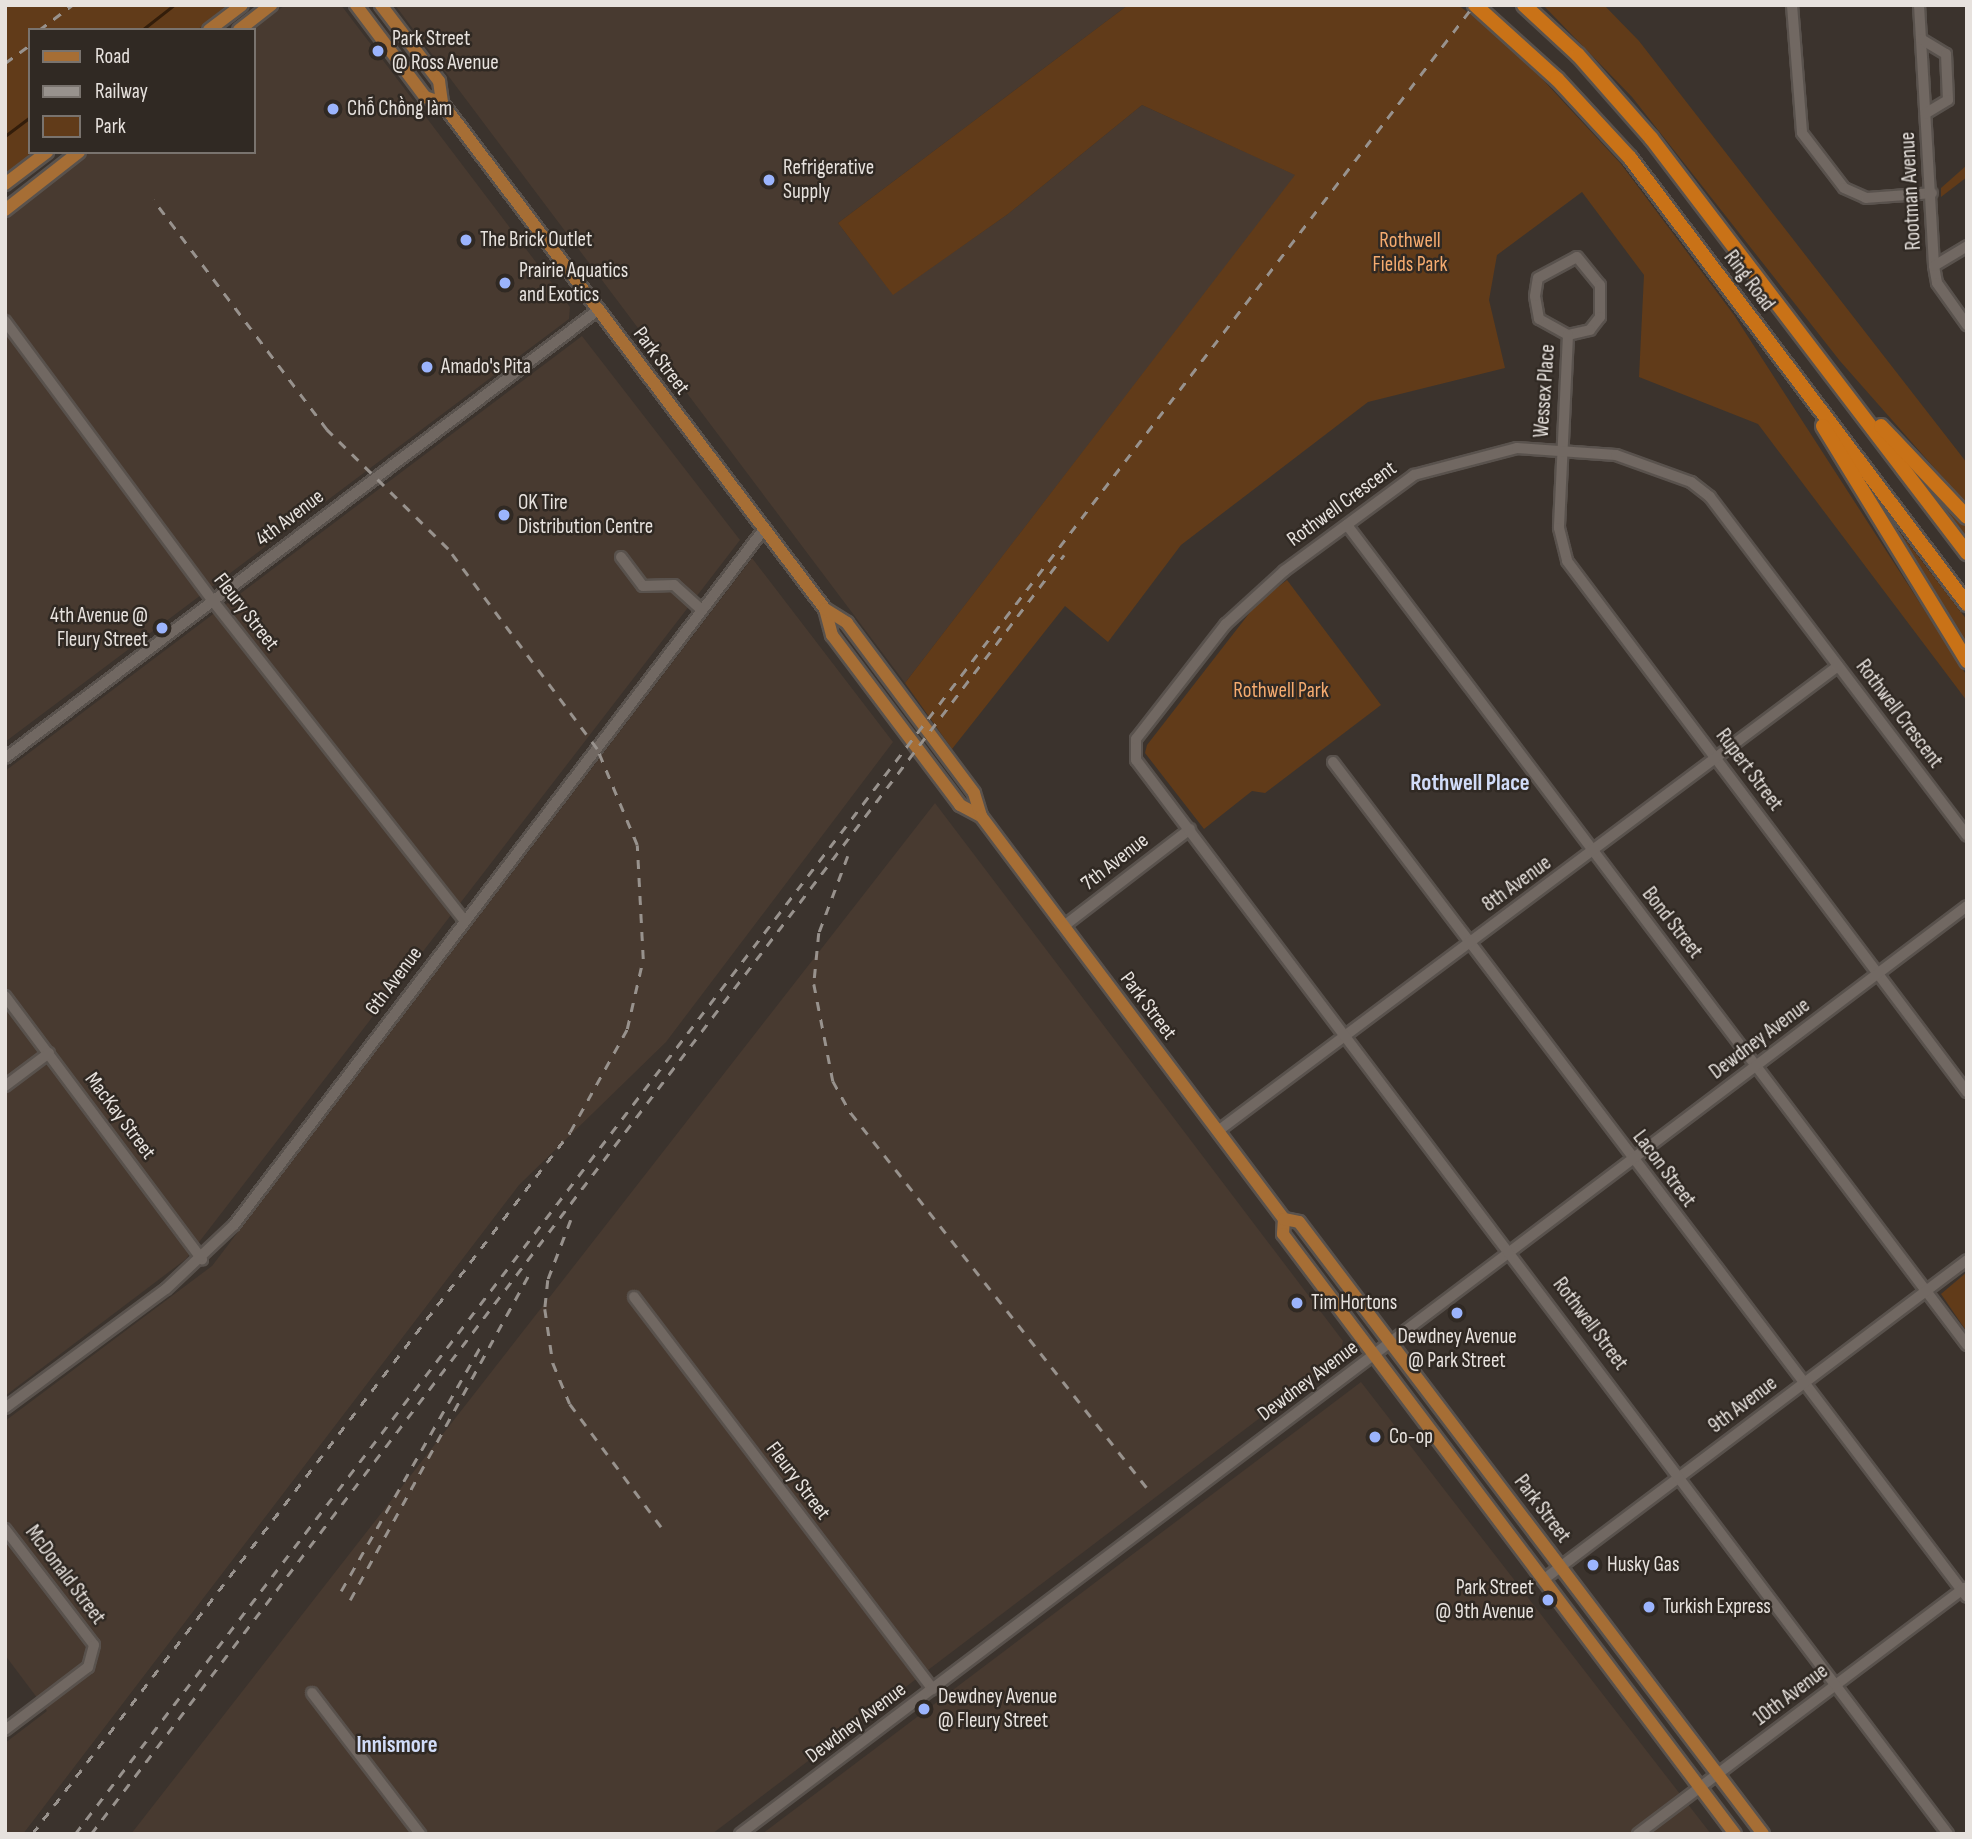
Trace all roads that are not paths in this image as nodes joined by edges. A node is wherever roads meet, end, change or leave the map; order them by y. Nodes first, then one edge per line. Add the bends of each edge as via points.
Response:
1 (242, 5) edge
2 (271, 5) edge
3 (356, 5) edge
4 (381, 5) edge
5 (1475, 5) edge
6 (1524, 5) edge
7 (1792, 5) edge
8 (1919, 5) edge
9 (212, 28) edge
10 (242, 28) edge
11 (1921, 39) junction
12 (442, 103) junction
13 (1926, 113) junction
14 (44, 154) edge
15 (76, 154) edge
16 (5, 184) edge
17 (1932, 192) junction
18 (5, 209) edge
19 (1967, 246) edge
20 (1934, 266) junction
21 (598, 310) junction
22 (5, 321) edge
23 (1967, 325) edge
24 (1568, 335) junction
25 (1782, 359) junction
26 (1839, 382) junction
27 (1560, 450) junction
28 (1967, 517) edge
29 (1347, 525) junction
30 (764, 529) junction
31 (1967, 553) edge
32 (621, 557) dead end
33 (213, 601) junction
34 (1967, 604) edge
35 (702, 610) junction
36 (825, 610) junction
37 (1967, 661) edge
38 (1838, 666) junction
39 (5, 758) edge
40 (1716, 759) junction
41 (1333, 762) dead end
42 (981, 816) junction
43 (1190, 829) junction
44 (1967, 835) edge
45 (1198, 839) joint
46 (1593, 852) junction
47 (1966, 906) edge
48 (464, 920) junction
49 (1064, 926) junction
50 (1469, 943) junction
51 (1878, 973) junction
52 (5, 996) edge
53 (1347, 1035) junction
54 (49, 1053) junction
55 (1756, 1066) junction
56 (5, 1086) edge
57 (1967, 1092) edge
58 (1218, 1131) junction
59 (1633, 1160) junction
60 (1284, 1219) junction
61 (1511, 1252) junction
62 (202, 1259) junction
63 (1967, 1260) edge
64 (1926, 1291) junction
65 (634, 1297) dead end
66 (1393, 1342) junction
67 (1967, 1345) edge
68 (1374, 1356) junction
69 (1803, 1383) junction
70 (5, 1408) edge
71 (1681, 1476) junction
72 (5, 1528) edge
73 (1561, 1566) junction
74 (1543, 1580) junction
75 (1965, 1591) edge
76 (1838, 1684) junction
77 (933, 1689) junction
78 (312, 1693) dead end
79 (5, 1730) edge
80 (1717, 1774) junction
81 (1700, 1787) junction
82 (420, 1834) edge
83 (740, 1834) edge
84 (1638, 1834) edge
85 (1735, 1834) edge
86 (1763, 1834) edge
87 (1948, 1834) edge

1 - 9 main road
2 - 10 main road
3 - 12 main road, Park Street via 425,97
4 - 12 main road, Park Street via 439,81
5 - 25 highway, Ring Road via 1557,79 1630,159
6 - 26 highway, Ring Road via 1617,96
7 - 17 street via 1802,133 1844,188 1866,198
8 - 11 street, Rootman Avenue
11 - 13 street, Rootman Avenue
11 - 13 street, Rootman Avenue via 1946,54 1948,100
12 - 21 main road, Park Street
13 - 17 street, Rootman Avenue
14 - 16 main road
15 - 18 main road
17 - 20 street, Rootman Avenue
19 - 20 street
20 - 23 street via 1937,282
21 - 30 main road, Park Street
21 - 33 street, 4th Avenue
22 - 33 street, Fleury Street
24 - 24 street, Wessex Place via 1590,330 1600,317 1600,285 1577,257 1538,278 1535,296 1539,319
24 - 27 street, Wessex Place
25 - 34 highway, Ring Road
25 - 37 highway
26 - 28 highway
26 - 31 highway, Ring Road
27 - 29 street, Rothwell Crescent via 1517,448 1413,475
27 - 38 street, Rothwell Crescent via 1632,458 1701,487
27 - 40 street, Rupert Street via 1559,528 1567,561
29 - 43 street, Rothwell Crescent via 1226,624 1136,739 1136,760
29 - 46 street, Bond Street
30 - 35 street, 6th Avenue
30 - 36 main road, Park Street
32 - 35 street via 643,586 674,585
33 - 39 street, 4th Avenue
33 - 48 street, Fleury Street
35 - 48 street, 6th Avenue
36 - 42 main road, Park Street via 832,635 946,787
36 - 42 main road, Park Street via 847,623 974,793
38 - 40 street, 8th Avenue
38 - 44 street, Rothwell Crescent
40 - 46 street, 8th Avenue
40 - 51 street, Rupert Street
41 - 50 street, Lacon Street
42 - 49 main road, Park Street
43 - 45 street, Rothwell Crescent
43 - 49 street, 7th Avenue
45 - 53 street, Rothwell Street
46 - 50 street, 8th Avenue
46 - 55 street, Bond Street
47 - 51 street, Dewdney Avenue
48 - 62 street, 6th Avenue
49 - 58 main road, Park Street
50 - 53 street, 8th Avenue
50 - 59 street, Lacon Street
51 - 55 street, Dewdney Avenue
51 - 57 street, Rupert Street
52 - 54 street, MacKay Street
53 - 58 street, 8th Avenue
53 - 61 street, Rothwell Street
54 - 56 street
54 - 62 street, MacKay Street
55 - 59 street, Dewdney Avenue
55 - 64 street, Bond Street
58 - 60 main road, Park Street
59 - 61 street, Dewdney Avenue
59 - 69 street, Lacon Street
60 - 66 main road, Park Street via 1299,1222
60 - 68 main road, Park Street via 1283,1234
61 - 66 street, Dewdney Avenue
61 - 71 street, Rothwell Street
62 - 70 street, 6th Avenue
63 - 64 street, 9th Avenue
64 - 67 street, Bond Street
64 - 69 street, 9th Avenue
65 - 77 street, Fleury Street
66 - 68 street, Dewdney Avenue
66 - 73 main road, Park Street
68 - 74 main road, Park Street
68 - 77 street, Dewdney Avenue
69 - 71 street, 9th Avenue
69 - 75 street, Lacon Street
71 - 73 street, 9th Avenue
71 - 76 street, Rothwell Street
72 - 79 street, McDonald Street via 94,1645 88,1667
73 - 74 street, 9th Avenue
73 - 80 main road, Park Street
74 - 81 main road, Park Street
75 - 76 street, 10th Avenue
76 - 80 street, 10th Avenue
76 - 87 street, Rothwell Street
77 - 83 street, Dewdney Avenue
78 - 82 street
80 - 81 street, 10th Avenue
80 - 86 main road, Park Street
81 - 84 street, 10th Avenue
81 - 85 main road, Park Street

